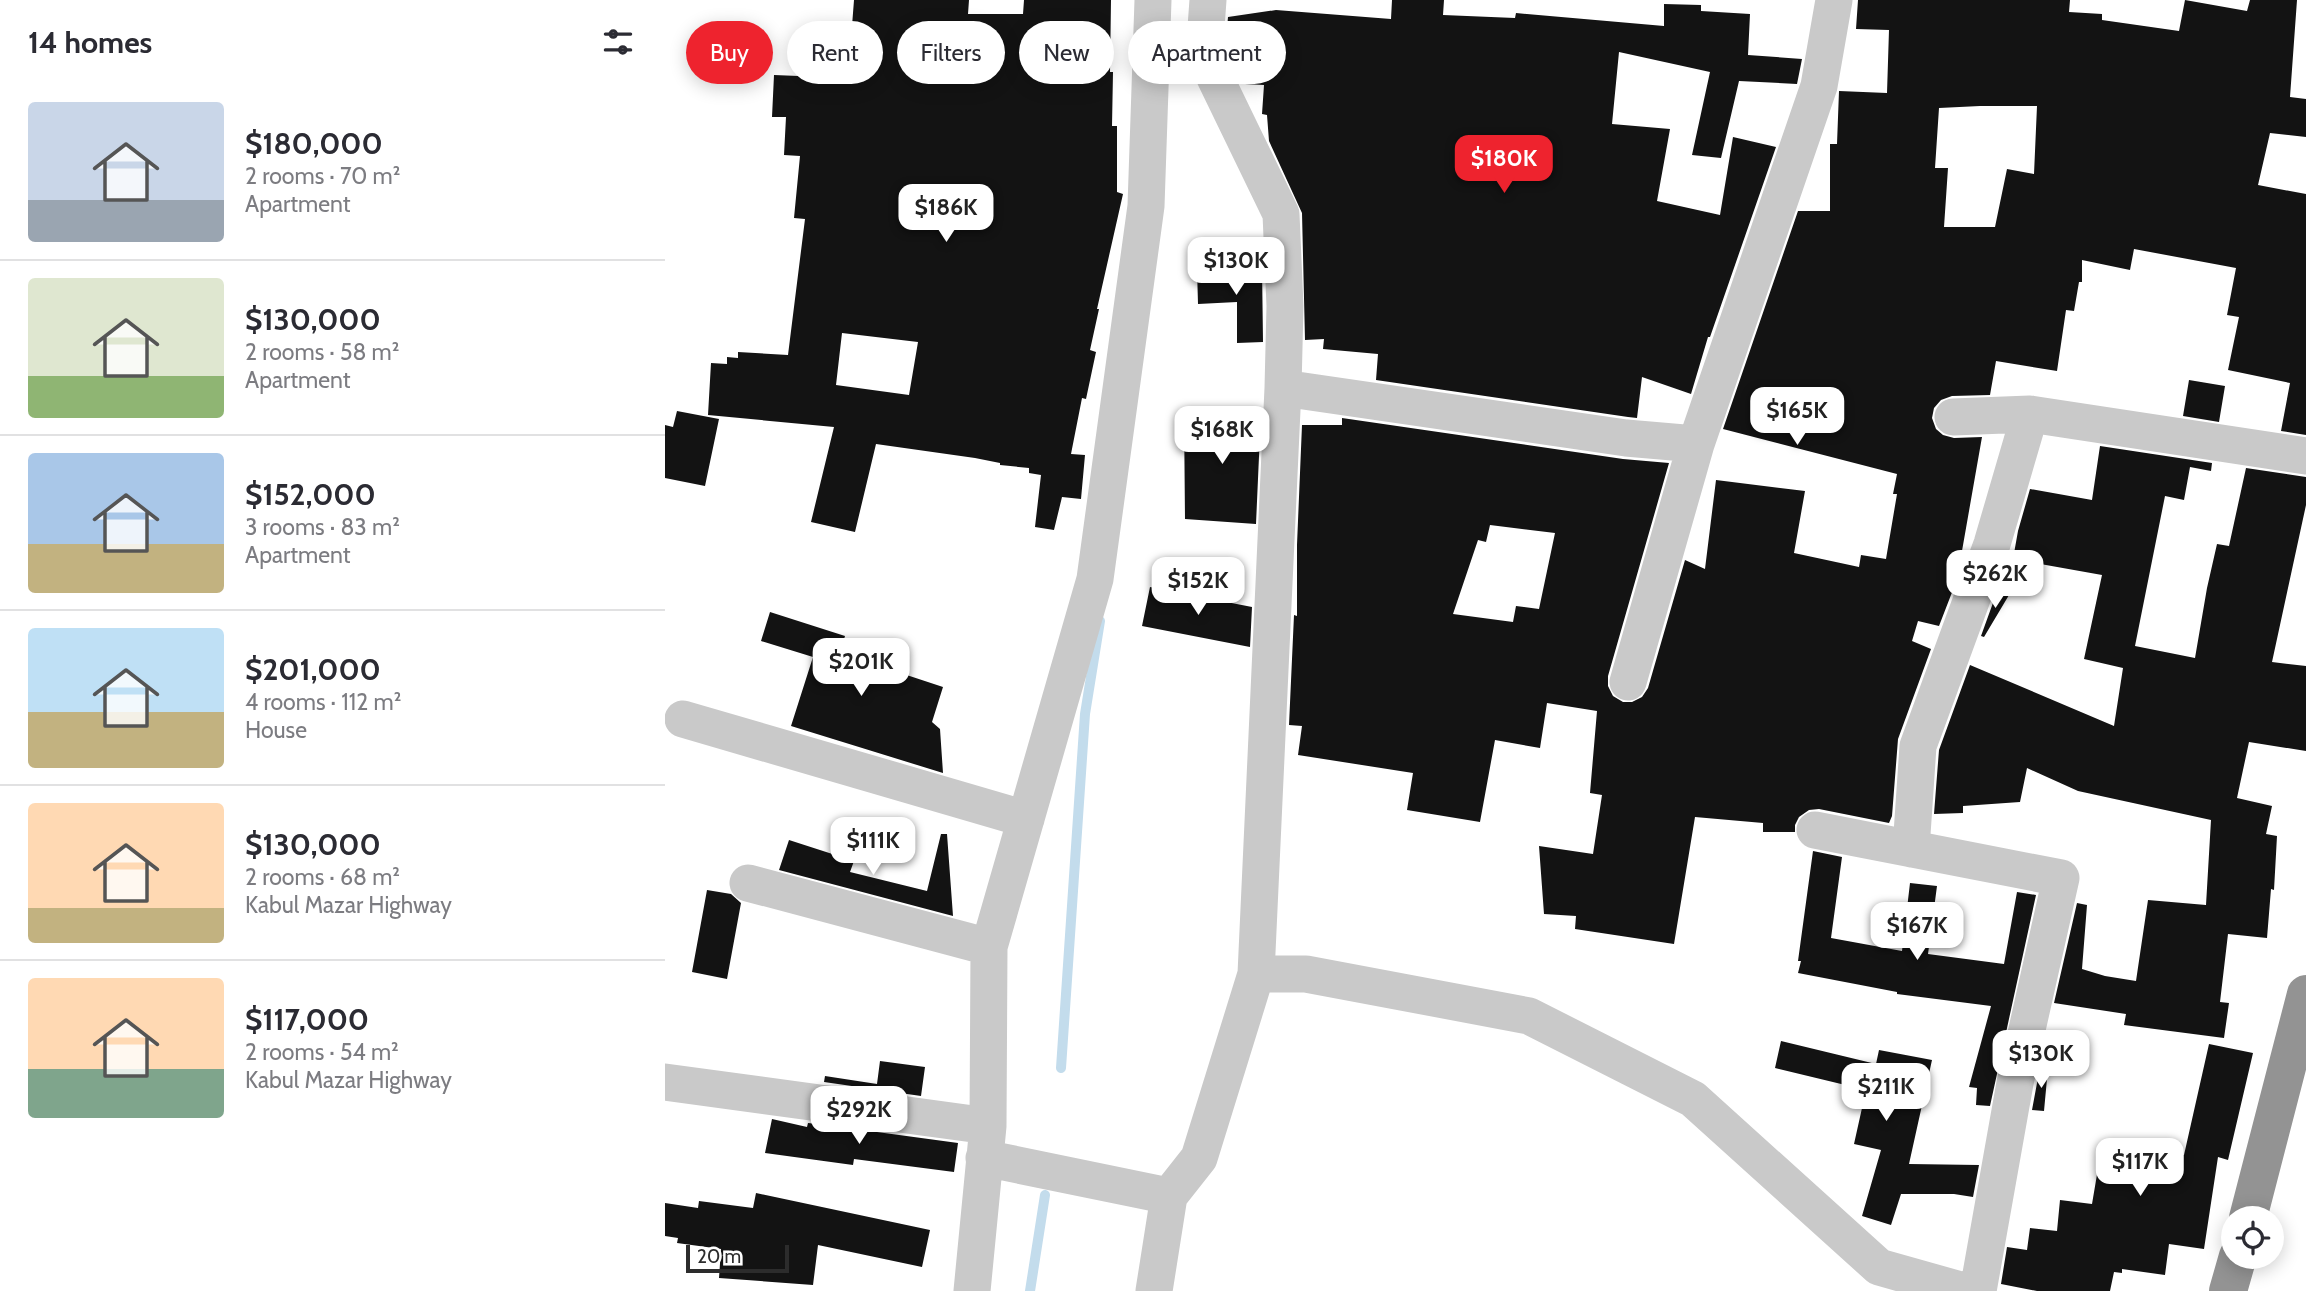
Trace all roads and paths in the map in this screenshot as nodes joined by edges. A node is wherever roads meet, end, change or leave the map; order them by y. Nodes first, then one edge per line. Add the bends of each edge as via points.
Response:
1 (1153, 0) edge
2 (1208, 0) edge
3 (1834, 0) edge
4 (1283, 388) junction
5 (2030, 414) junction
6 (1953, 417) dead end
7 (1696, 444) junction
8 (2306, 456) edge
9 (1627, 682) dead end
10 (683, 719) dead end
11 (1026, 819) junction
12 (1815, 830) dead end
13 (1911, 849) junction
14 (748, 883) dead end
15 (989, 947) junction
16 (1255, 974) junction
17 (2306, 995) edge
18 (665, 1082) edge
19 (986, 1142) junction
20 (1169, 1196) junction
21 (2251, 1206) edge
22 (2234, 1269) edge
23 (972, 1291) edge
24 (1154, 1291) edge
25 (1964, 1291) edge
26 (1978, 1291) edge
27 (2228, 1291) edge

1 - 11 street via 1146,206 1095,579
2 - 4 street via 1205,55 1280,214
3 - 7 street via 1819,86
4 - 7 street
4 - 16 street
5 - 6 street
5 - 8 street
5 - 13 street via 1991,544 1918,746
7 - 9 street
10 - 11 street
11 - 15 street
12 - 13 street
13 - 26 street via 2061,878 2015,1083
14 - 15 street
15 - 19 street
16 - 20 street via 1199,1158
16 - 25 street via 1306,974 1529,1016 1693,1099 1879,1267
17 - 21 highway
18 - 19 street
19 - 20 street
19 - 23 street
20 - 24 street
22 - 27 highway

